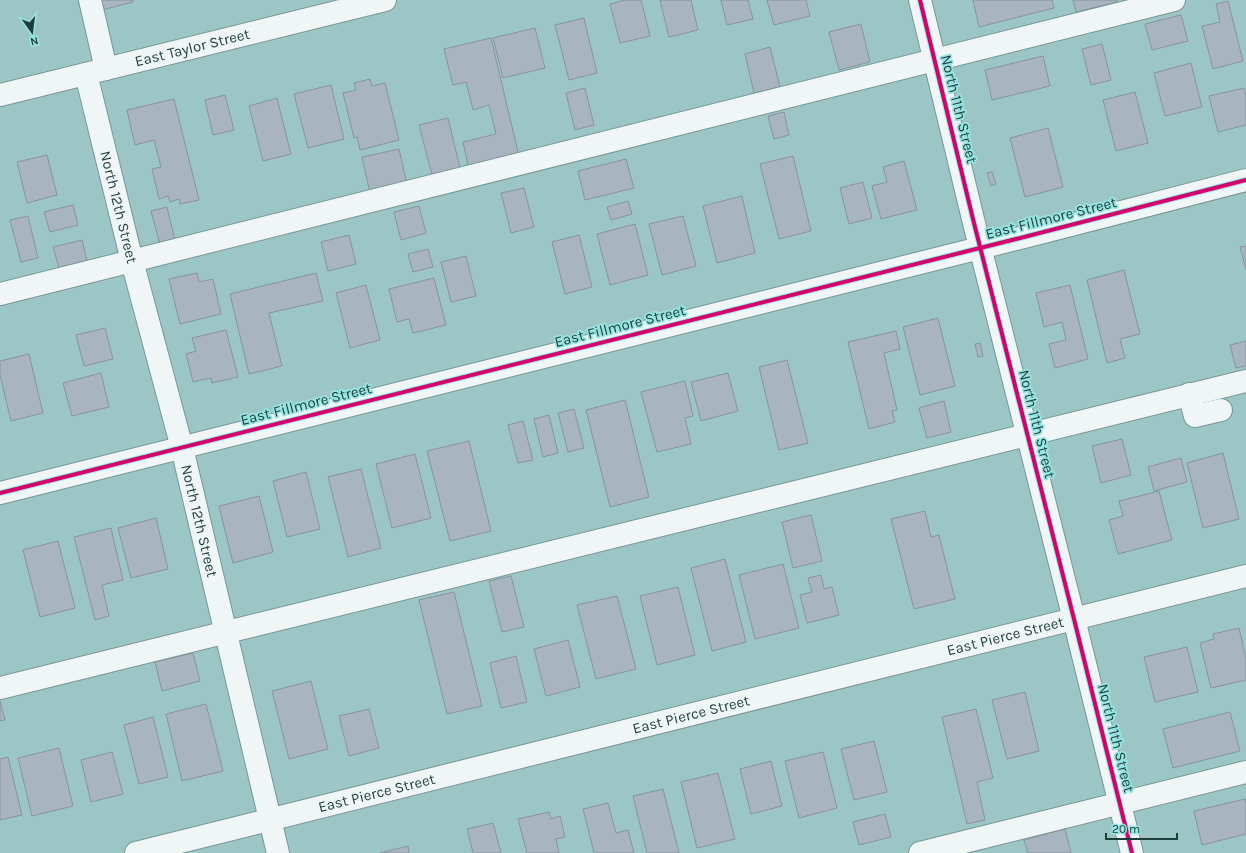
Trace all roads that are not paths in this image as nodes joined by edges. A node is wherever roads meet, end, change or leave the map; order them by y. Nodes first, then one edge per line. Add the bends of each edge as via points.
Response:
1 (90, 0) edge
2 (385, 0) edge
3 (920, 0) edge
4 (1174, 0) edge
5 (934, 60) junction
6 (96, 71) junction
7 (0, 95) edge
8 (1246, 180) edge
9 (980, 248) junction
10 (132, 261) junction
11 (0, 294) edge
12 (1246, 380) edge
13 (1189, 394) junction
14 (1221, 410) dead end
15 (1027, 434) junction
16 (182, 448) junction
17 (0, 493) edge
18 (1246, 576) edge
19 (1074, 619) junction
20 (226, 632) junction
21 (0, 688) edge
22 (1246, 772) edge
23 (1120, 803) junction
24 (270, 820) junction
25 (136, 853) edge
26 (278, 853) edge
27 (920, 853) edge
28 (1132, 853) edge

1 - 6 street, North 12th Street
2 - 6 street, East Taylor Street
3 - 5 street, North 11th Street
4 - 5 street
5 - 9 street, North 11th Street
5 - 10 street
6 - 7 street, East Taylor Street
6 - 10 street, North 12th Street
8 - 9 street, East Fillmore Street
9 - 15 street, North 11th Street
9 - 16 street, East Fillmore Street
10 - 11 street
10 - 16 street, North 12th Street
12 - 13 street
13 - 14 street via 1195,416
13 - 15 street
15 - 19 street, North 11th Street
15 - 20 street
16 - 17 street, East Fillmore Street
16 - 20 street, North 12th Street
18 - 19 street, East Pierce Street
19 - 23 street, North 11th Street
19 - 24 street, East Pierce Street
20 - 21 street
20 - 24 street, North 12th Street
22 - 23 street
23 - 27 street
23 - 28 street, North 11th Street
24 - 25 street, East Pierce Street
24 - 26 street, North 12th Street

